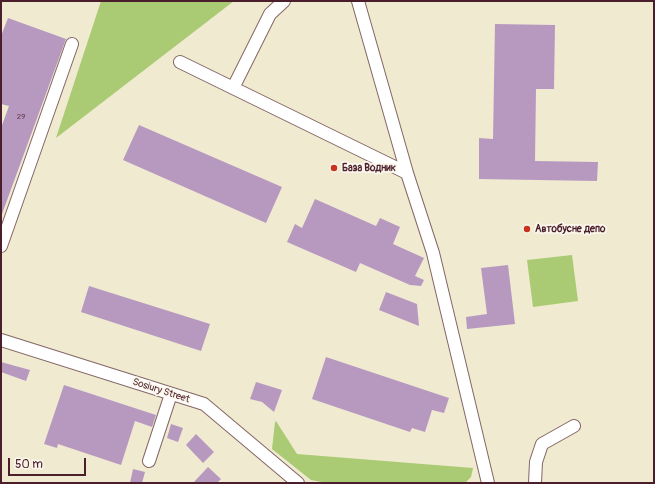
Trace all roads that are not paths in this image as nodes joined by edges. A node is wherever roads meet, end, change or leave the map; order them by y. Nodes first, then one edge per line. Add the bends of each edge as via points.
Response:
1 (284, 1) edge
2 (358, 1) edge
3 (72, 44) dead end
4 (180, 62) dead end
5 (233, 88) junction
6 (407, 173) junction
7 (1, 246) edge
8 (1, 340) edge
9 (171, 394) junction
10 (574, 426) dead end
11 (149, 461) dead end
12 (298, 483) edge
13 (488, 483) edge
14 (536, 483) edge

1 - 5 street via 270,14
2 - 6 street
3 - 7 street
4 - 5 street
5 - 6 street
6 - 13 street via 433,253
8 - 9 street, Sosiury Street
9 - 11 street
9 - 12 street, Sosiury Street via 204,404
10 - 14 street via 542,444 536,462

